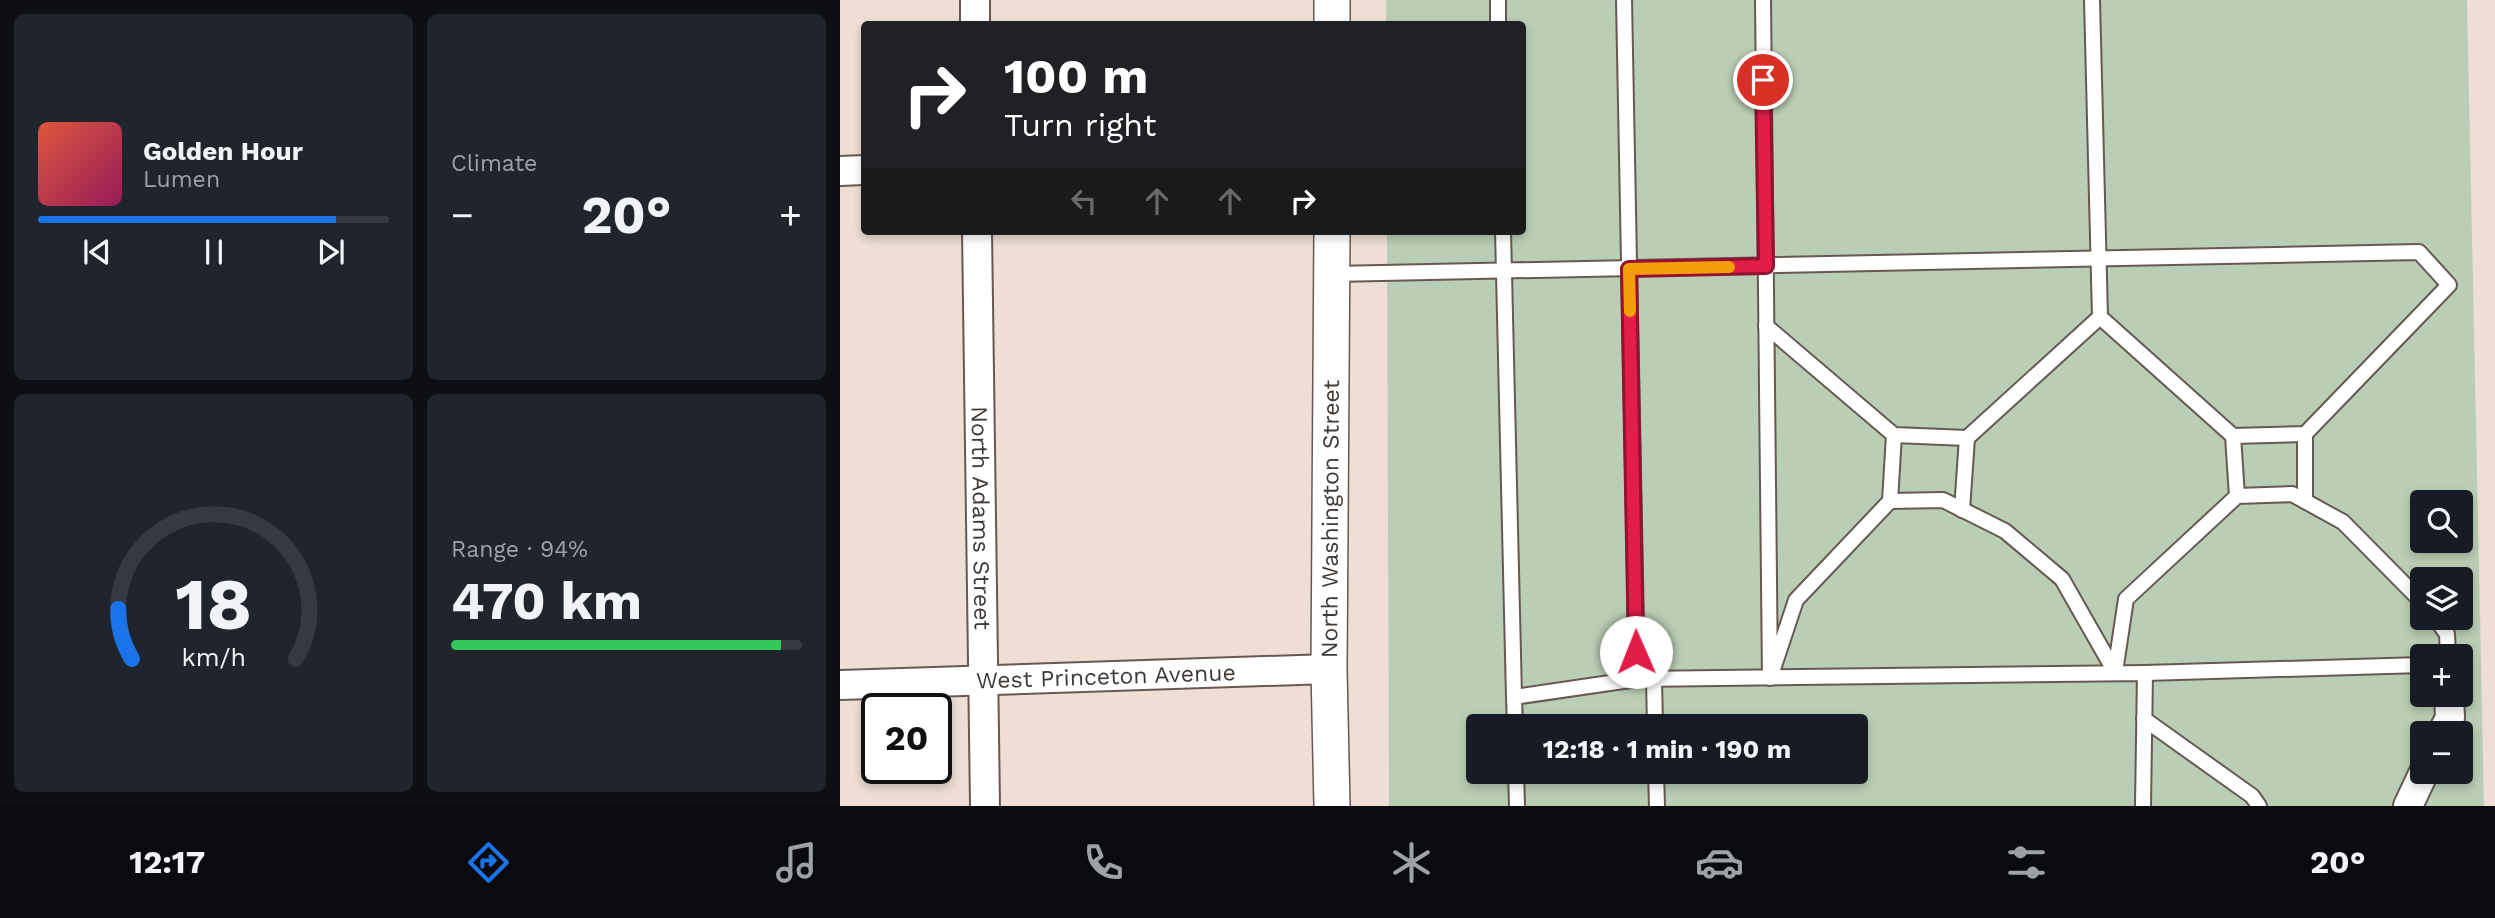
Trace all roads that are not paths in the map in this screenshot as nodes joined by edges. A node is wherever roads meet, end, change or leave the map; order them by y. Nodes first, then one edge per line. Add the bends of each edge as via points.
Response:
1 (975, 0) edge
2 (1332, 0) edge
3 (1498, 0) edge
4 (1624, 0) edge
5 (1763, 0) edge
6 (2092, 0) edge
7 (975, 21) edge
8 (1332, 21) edge
9 (1498, 21) edge
10 (861, 170) edge
11 (840, 171) edge
12 (977, 235) edge
13 (1332, 235) edge
14 (1503, 235) edge
15 (2099, 259) junction
16 (1766, 266) junction
17 (1629, 269) junction
18 (1504, 272) junction
19 (1332, 274) junction
20 (2100, 317) junction
21 (1766, 326) junction
22 (2305, 434) junction
23 (1894, 435) junction
24 (2233, 436) junction
25 (1967, 438) junction
26 (2237, 496) junction
27 (1889, 501) junction
28 (2305, 501) junction
29 (1962, 510) junction
30 (2410, 589) edge
31 (2410, 665) edge
32 (1329, 669) junction
33 (2115, 672) junction
34 (2145, 673) junction
35 (1770, 678) junction
36 (1637, 679) junction
37 (1654, 679) junction
38 (984, 682) junction
39 (840, 685) edge
40 (1514, 697) junction
41 (1515, 714) edge
42 (1655, 714) edge
43 (2144, 719) junction
44 (1516, 784) edge
45 (1656, 784) edge
46 (2418, 784) edge
47 (985, 806) edge
48 (1332, 806) edge
49 (1517, 806) edge
50 (1657, 806) edge
51 (2143, 806) edge
52 (2259, 806) edge
53 (2408, 806) edge

1 - 7 street
2 - 8 street
3 - 9 lane
4 - 17 lane
5 - 16 lane
6 - 15 lane
10 - 11 street
12 - 38 street, North Adams Street
13 - 19 street, North Washington Street
14 - 18 lane
15 - 16 lane
15 - 20 lane
15 - 22 lane via 2419,251 2449,285
16 - 17 lane
16 - 21 lane
17 - 18 lane
17 - 36 lane
18 - 19 lane
18 - 40 lane
19 - 32 street, North Washington Street
20 - 24 lane
20 - 25 lane
21 - 23 lane
21 - 35 lane
22 - 24 lane
22 - 28 lane
23 - 25 lane
23 - 27 lane
24 - 26 lane
25 - 29 lane
26 - 28 lane via 2292,494
26 - 33 lane via 2126,599
27 - 29 lane via 1943,500
27 - 35 lane via 1796,600
28 - 30 lane via 2343,522
29 - 33 lane via 2005,531 2062,579
31 - 34 lane
32 - 38 street, West Princeton Avenue
32 - 48 street, North Washington Street
33 - 34 lane
33 - 35 lane
34 - 43 lane
35 - 37 lane
36 - 37 lane
36 - 40 lane
37 - 42 lane
38 - 39 street, West Princeton Avenue
38 - 47 street, North Adams Street
40 - 41 lane
43 - 51 lane
43 - 52 lane via 2252,796
44 - 49 lane
45 - 50 lane
46 - 53 street

